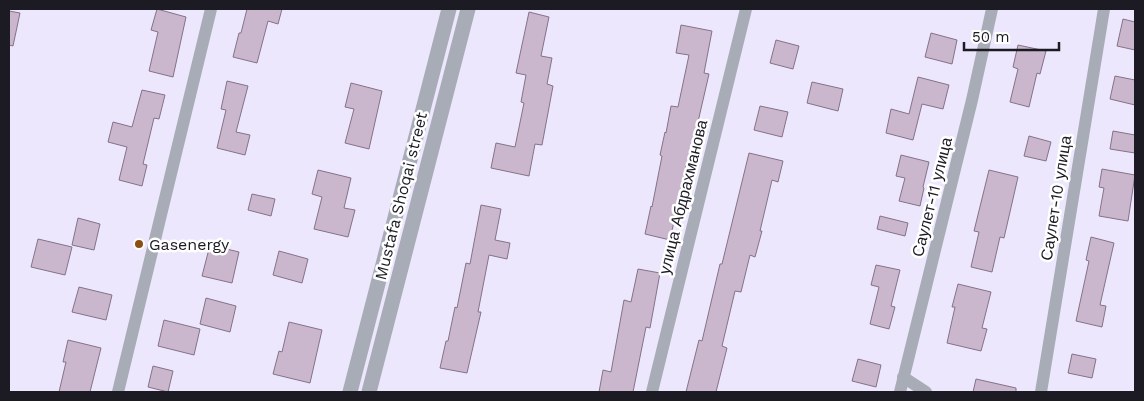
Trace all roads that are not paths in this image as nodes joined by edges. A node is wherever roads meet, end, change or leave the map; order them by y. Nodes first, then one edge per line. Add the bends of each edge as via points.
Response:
1 (211, 9) edge
2 (449, 9) edge
3 (468, 9) edge
4 (746, 9) edge
5 (992, 9) edge
6 (1104, 9) edge
7 (903, 377) junction
8 (118, 392) edge
9 (350, 392) edge
10 (369, 392) edge
11 (652, 392) edge
12 (900, 392) edge
13 (926, 392) edge
14 (1041, 392) edge

1 - 8 street
2 - 9 street, Mustafa Shoqai street
3 - 10 street, Mustafa Shoqai street
4 - 11 street, улица Абдрахманова
5 - 7 street, Саулет-11 улица
6 - 14 street, Саулет-10 улица
7 - 12 street, Саулет-11 улица
7 - 13 street

